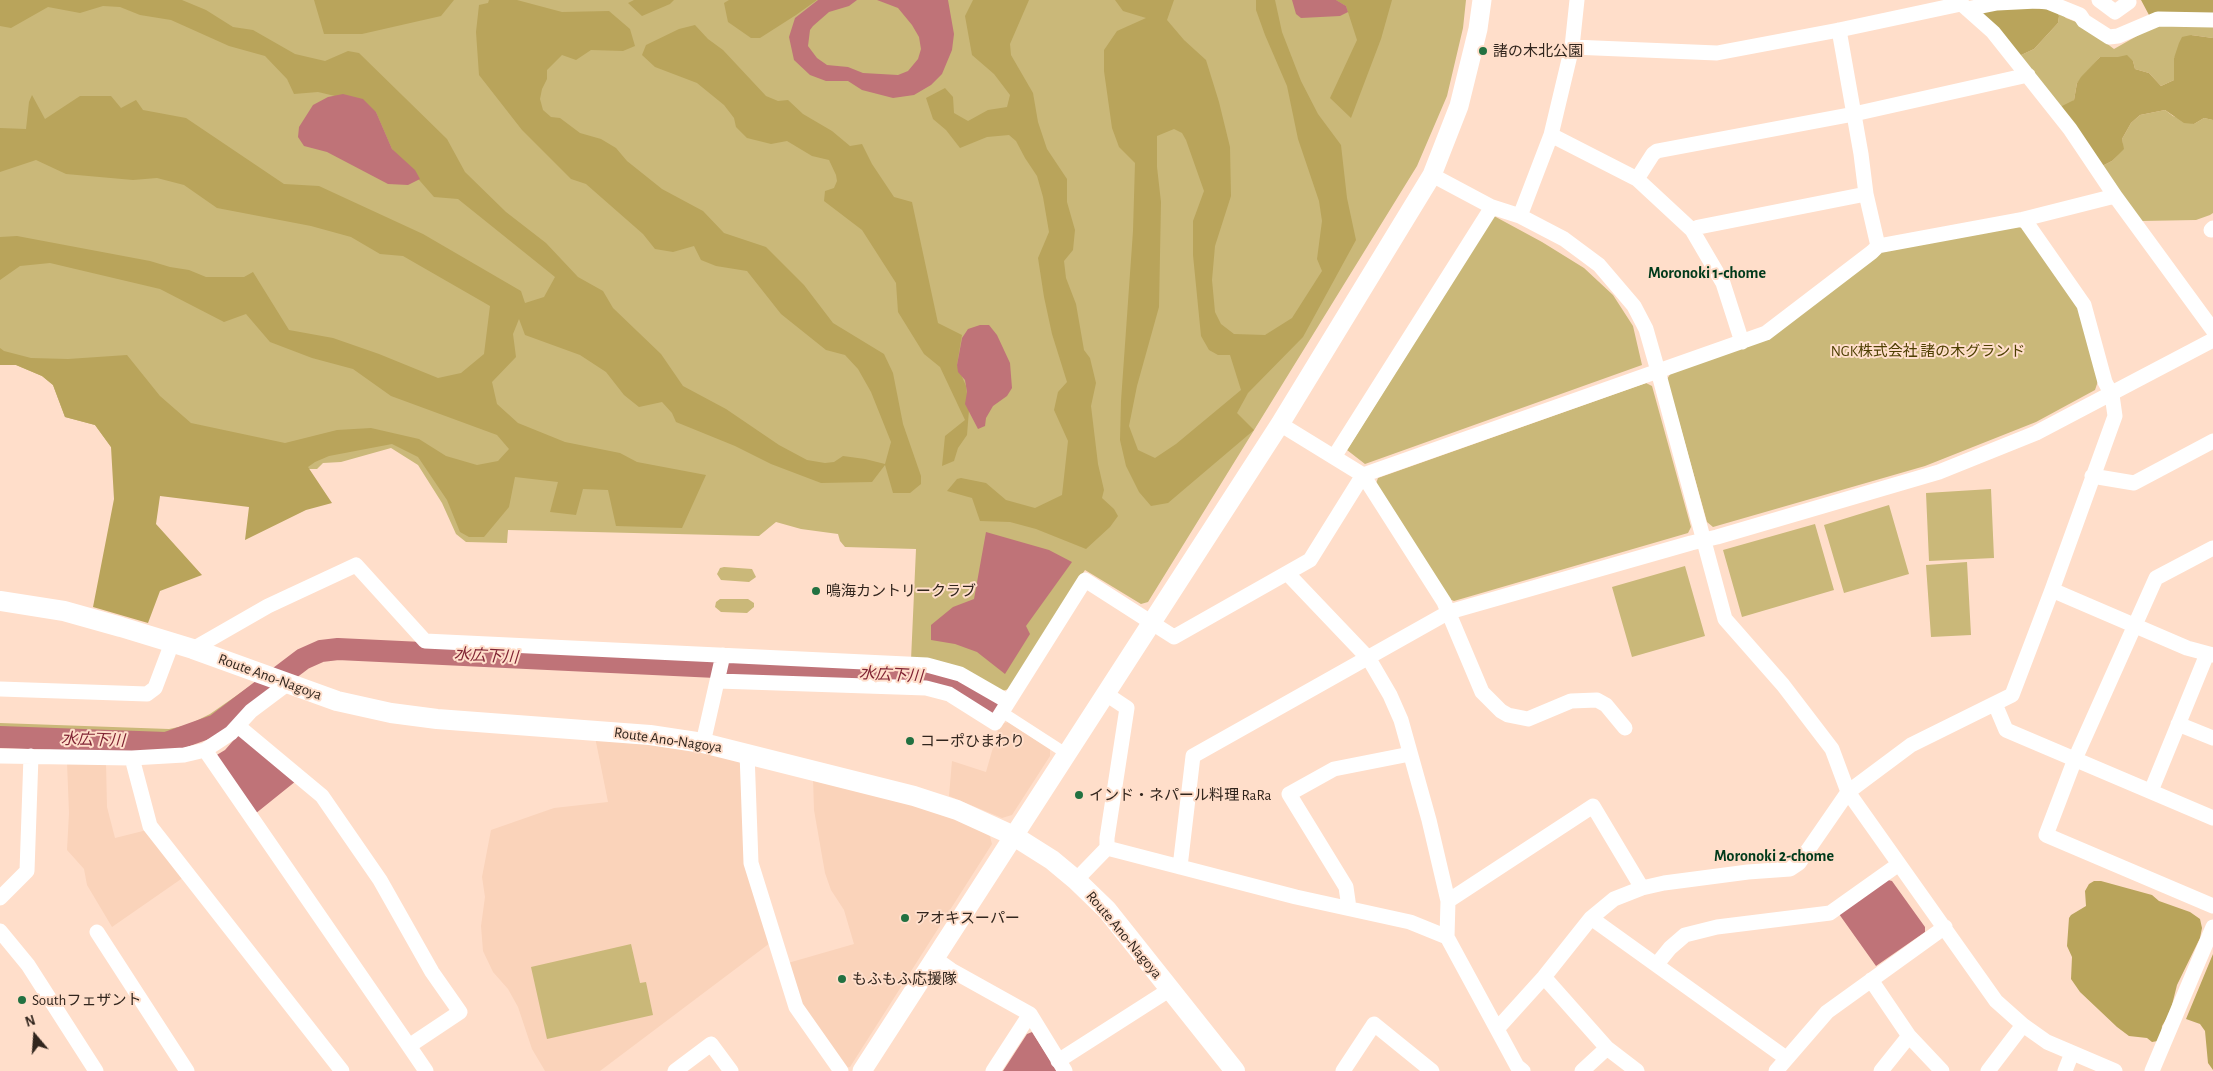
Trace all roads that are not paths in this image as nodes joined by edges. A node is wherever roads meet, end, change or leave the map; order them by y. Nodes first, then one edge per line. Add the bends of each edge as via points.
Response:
1 (1482, 0) edge
2 (1577, 0) edge
3 (2074, 0) edge
4 (2098, 0) edge
5 (2128, 0) edge
6 (1962, 4) edge
7 (2080, 15) junction
8 (2213, 20) edge
9 (1839, 30) junction
10 (1572, 47) junction
11 (2028, 75) junction
12 (1854, 114) junction
13 (1552, 135) junction
14 (1432, 175) junction
15 (1637, 180) junction
16 (1866, 194) junction
17 (2115, 196) junction
18 (1492, 207) junction
19 (1520, 216) junction
20 (2024, 219) junction
21 (1692, 230) junction
22 (1878, 246) junction
23 (2213, 330) edge
24 (2213, 340) edge
25 (1742, 342) junction
26 (1658, 371) junction
27 (2112, 395) junction
28 (1280, 424) junction
29 (2213, 441) edge
30 (1334, 457) junction
31 (1363, 475) junction
32 (2092, 476) junction
33 (1704, 540) junction
34 (2213, 548) edge
35 (1287, 573) junction
36 (2052, 590) junction
37 (0, 601) edge
38 (1449, 612) junction
39 (1152, 622) junction
40 (2135, 625) junction
41 (172, 643) junction
42 (193, 649) junction
43 (2210, 654) edge
44 (722, 657) junction
45 (1369, 659) junction
46 (718, 678) junction
47 (280, 681) junction
48 (0, 689) edge
49 (1106, 694) junction
50 (1995, 704) junction
51 (1005, 707) junction
52 (2178, 724) junction
53 (238, 726) junction
54 (1625, 728) dead end
55 (2213, 738) edge
56 (703, 742) junction
57 (205, 750) junction
58 (747, 753) junction
59 (1066, 754) junction
60 (1410, 754) junction
61 (0, 756) edge
62 (31, 756) junction
63 (132, 758) junction
64 (2075, 759) junction
65 (2151, 791) junction
66 (1848, 792) junction
67 (2213, 818) edge
68 (1014, 836) junction
69 (1107, 848) junction
70 (1899, 864) junction
71 (1180, 867) junction
72 (1076, 880) junction
73 (1642, 888) junction
74 (0, 898) edge
75 (1448, 901) junction
76 (2213, 906) edge
77 (1349, 908) junction
78 (1590, 918) junction
79 (2213, 926) edge
80 (1945, 927) junction
81 (0, 931) edge
82 (97, 932) dead end
83 (1447, 937) junction
84 (934, 958) junction
85 (1657, 964) junction
86 (1544, 977) junction
87 (1871, 980) junction
88 (1169, 990) junction
89 (1030, 1014) junction
90 (2023, 1025) junction
91 (1498, 1029) junction
92 (1909, 1036) junction
93 (409, 1046) junction
94 (1607, 1048) junction
95 (2072, 1053) junction
96 (1786, 1058) junction
97 (1062, 1066) edge
98 (1517, 1069) edge
99 (1427, 1070) edge
100 (96, 1071) edge
101 (187, 1071) edge
102 (342, 1071) edge
103 (426, 1071) edge
104 (675, 1071) edge
105 (731, 1071) edge
106 (841, 1071) edge
107 (862, 1071) edge
108 (993, 1071) edge
109 (1235, 1071) edge
110 (1343, 1071) edge
111 (1582, 1071) edge
112 (1637, 1071) edge
113 (1776, 1071) edge
114 (1881, 1071) edge
115 (1942, 1071) edge
116 (1988, 1071) edge
117 (2064, 1071) edge
118 (2115, 1071) edge
119 (2152, 1071) edge

1 - 14 street via 1459,106
2 - 10 street
3 - 7 street
4 - 5 street via 2115,12
6 - 7 street via 2037,0
6 - 9 street
6 - 11 street via 1993,32
7 - 8 street via 2109,37 2158,19
9 - 10 street via 1718,53
9 - 12 street
10 - 13 street
11 - 12 street
11 - 17 street via 2070,129
12 - 15 street via 1657,151
12 - 16 street
13 - 15 street
13 - 19 street
14 - 18 street
14 - 28 street
15 - 21 street
16 - 21 street
16 - 22 street
17 - 20 street
17 - 23 street
18 - 19 street
18 - 30 street
19 - 26 street via 1564,239 1599,265 1634,306 1646,329
20 - 22 street
20 - 27 street via 2084,305 2105,382
21 - 25 street via 1723,283
22 - 25 street via 1766,333
24 - 27 street
25 - 26 street
26 - 31 street
26 - 33 street
27 - 32 street via 2115,416
27 - 33 street via 2036,433 1939,472
28 - 30 street
28 - 39 street
29 - 32 street via 2134,483
30 - 31 street
31 - 35 street via 1310,560
31 - 38 street
32 - 36 street
33 - 38 street
33 - 66 street via 1725,619 1783,685 1832,749
34 - 40 street via 2156,578
35 - 39 street via 1174,637
35 - 45 street
36 - 40 street
36 - 50 street via 2012,695
37 - 41 main road, Route Ano-Nagoya via 64,610
38 - 45 street
38 - 54 street via 1482,692 1501,711 1528,719 1571,701 1597,700 1606,705
39 - 49 street
39 - 51 street via 1085,580
40 - 43 street via 2187,648
40 - 64 street
41 - 42 main road, Route Ano-Nagoya
41 - 48 street via 155,688 147,694
42 - 44 street via 268,606 356,565 425,641
42 - 47 main road, Route Ano-Nagoya
43 - 52 street
44 - 46 street
44 - 51 street via 934,666 960,674
45 - 60 street via 1401,720
45 - 71 street via 1193,756
46 - 51 street via 926,688 949,694 995,723
46 - 56 street
47 - 53 street
47 - 56 main road, Route Ano-Nagoya via 337,701 391,713
49 - 59 street
49 - 69 street via 1127,708
50 - 64 street via 2006,730
50 - 66 street via 1911,745
51 - 59 street
52 - 55 street
52 - 65 street
53 - 57 street
53 - 93 street via 322,796 380,880 432,972 460,1012
56 - 58 main road, Route Ano-Nagoya
57 - 63 street via 184,755
57 - 93 street
58 - 68 main road, Route Ano-Nagoya via 914,796 957,810
58 - 106 street via 751,863 796,1007
59 - 68 street
60 - 75 street
60 - 77 street via 1334,769 1289,794 1346,887
61 - 62 street
62 - 63 street
62 - 74 street via 26,871
63 - 102 street via 150,826
64 - 65 street
64 - 76 street via 2046,835
65 - 67 street
66 - 70 street
66 - 73 street via 1799,863 1790,869
68 - 72 main road, Route Ano-Nagoya
68 - 84 street
69 - 71 street
69 - 72 street
70 - 80 street
70 - 85 street via 1830,913 1685,935
71 - 77 street
72 - 88 main road, Route Ano-Nagoya via 1107,910
73 - 75 street via 1593,806
73 - 78 street via 1614,899
75 - 83 street
77 - 83 street via 1410,922
78 - 85 street
78 - 86 street
79 - 119 street
80 - 87 street
80 - 90 street via 1996,1001
81 - 100 street via 28,965
82 - 101 street
83 - 91 street
84 - 89 street
84 - 107 street
85 - 96 street
86 - 91 street
86 - 94 street
87 - 92 street
87 - 96 street via 1827,1012
88 - 97 street
88 - 109 main road, Route Ano-Nagoya
89 - 97 street
89 - 108 street
90 - 95 street via 2047,1042
90 - 116 street
91 - 98 street
92 - 114 street
92 - 115 street
93 - 103 street
94 - 111 street
94 - 112 street
95 - 117 street
95 - 118 street
96 - 113 street
99 - 110 street via 1374,1024
104 - 105 street via 711,1044

